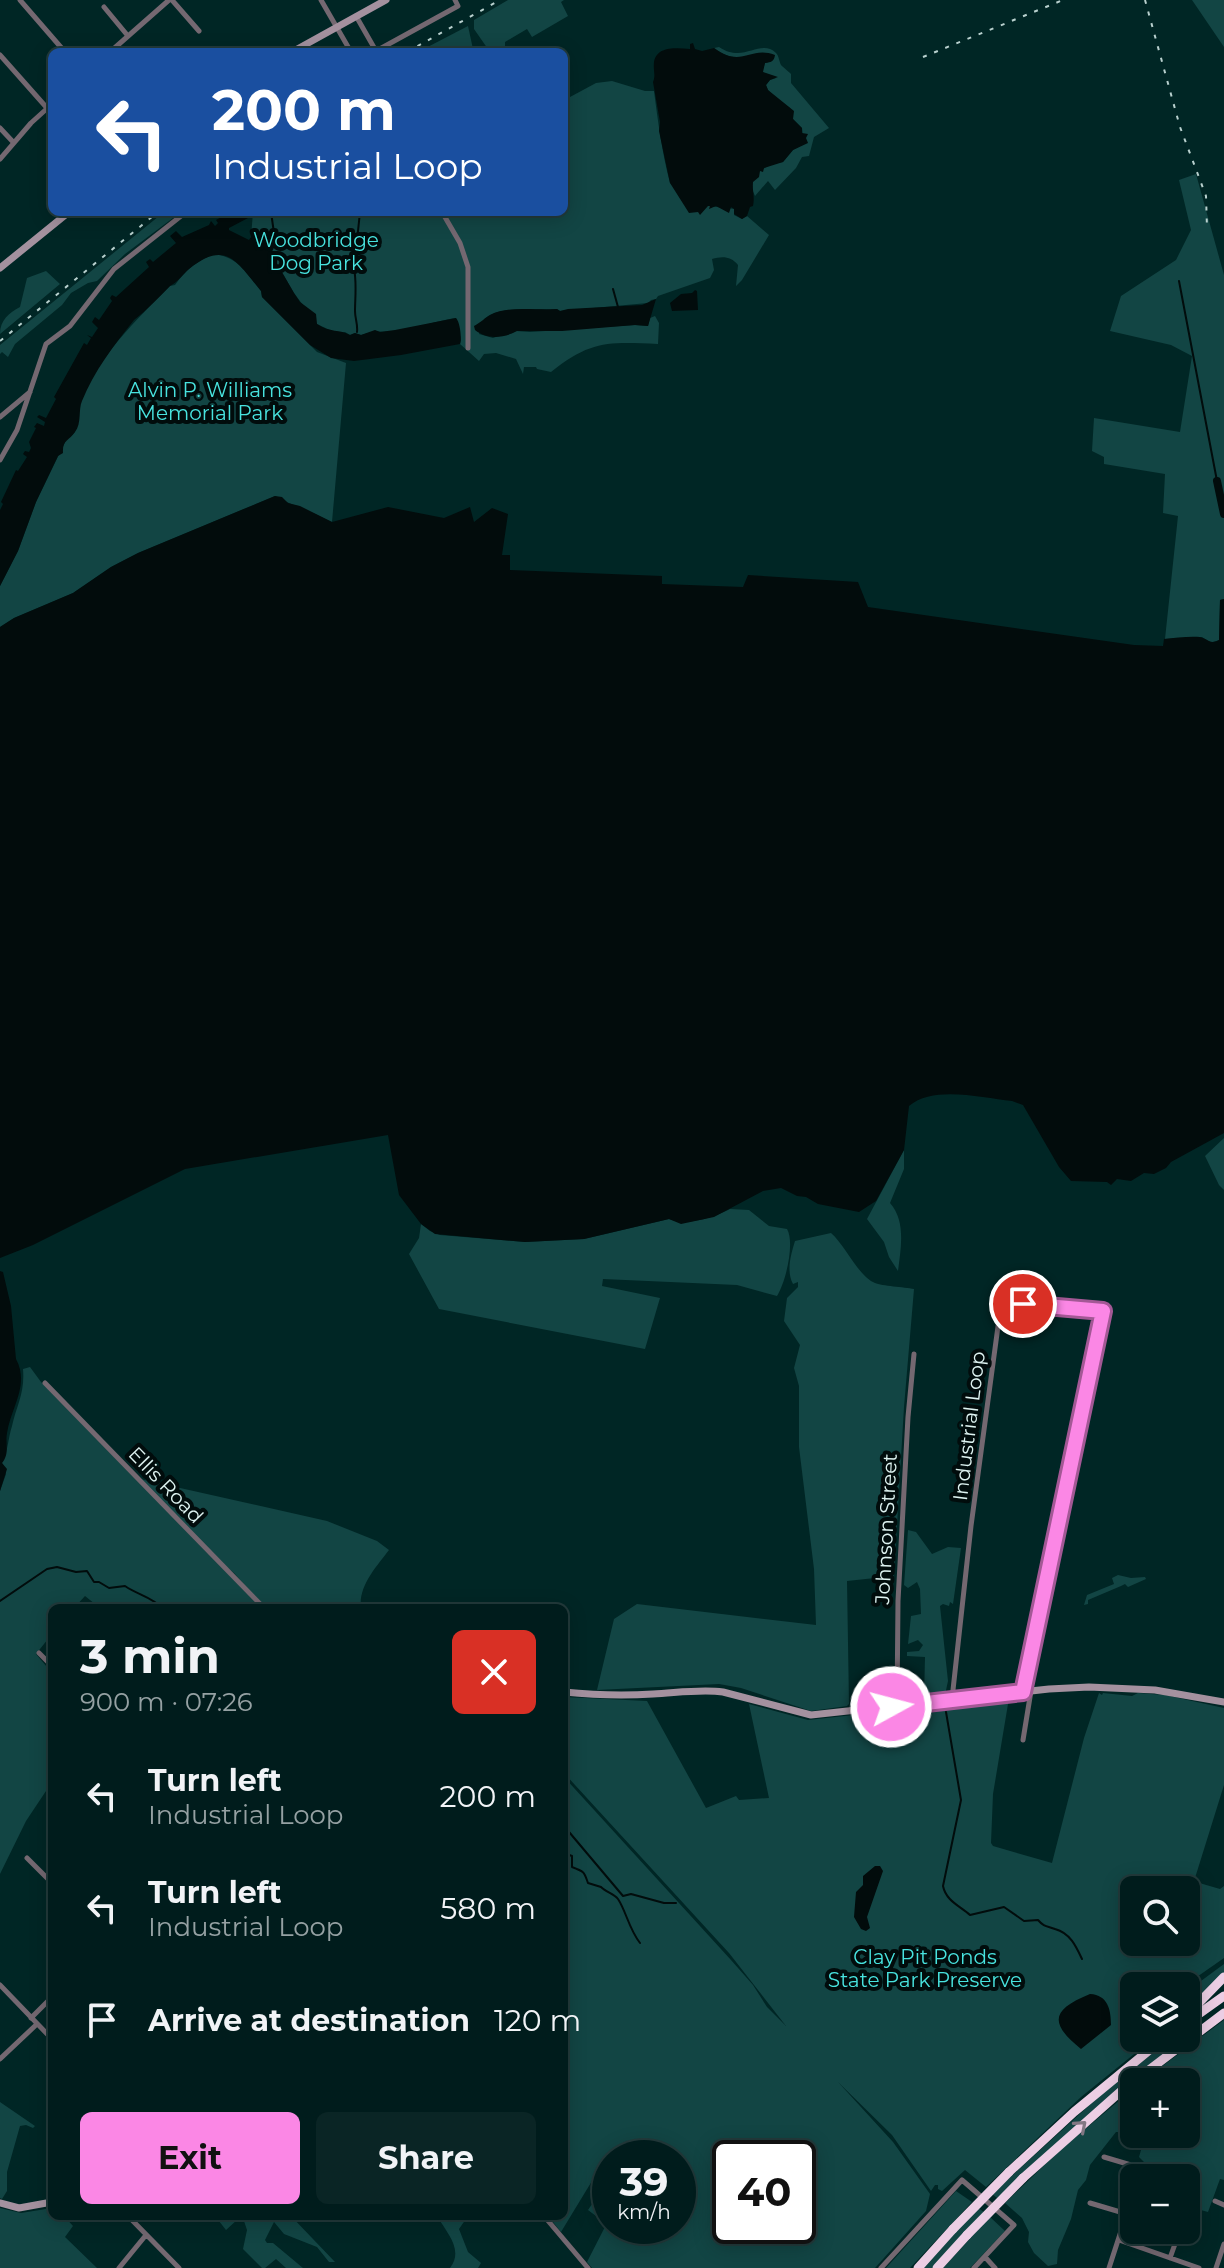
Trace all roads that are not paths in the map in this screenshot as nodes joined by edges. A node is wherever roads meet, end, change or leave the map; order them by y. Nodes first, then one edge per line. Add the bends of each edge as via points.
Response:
1 (20, 0) edge
2 (170, 0) edge
3 (321, 0) edge
4 (386, 0) edge
5 (455, 0) edge
6 (104, 7) dead end
7 (356, 16) junction
8 (336, 27) junction
9 (199, 31) dead end
10 (128, 36) junction
11 (62, 48) edge
12 (114, 48) edge
13 (299, 48) edge
14 (349, 48) edge
15 (374, 48) edge
16 (381, 48) edge
17 (0, 55) edge
18 (48, 104) edge
19 (48, 108) edge
20 (0, 128) edge
21 (14, 143) junction
22 (0, 159) edge
23 (64, 216) edge
24 (181, 216) edge
25 (444, 216) edge
26 (0, 268) edge
27 (468, 348) dead end
28 (30, 392) junction
29 (0, 417) edge
30 (0, 460) edge
31 (914, 1354) dead end
32 (45, 1383) dead end
33 (260, 1604) edge
34 (39, 1653) dead end
35 (48, 1662) edge
36 (568, 1692) edge
37 (1027, 1692) junction
38 (952, 1700) junction
39 (1224, 1702) edge
40 (897, 1706) junction
41 (1023, 1740) dead end
42 (27, 1858) dead end
43 (48, 1879) edge
44 (1224, 1977) edge
45 (0, 1985) edge
46 (1224, 1996) edge
47 (48, 2001) edge
48 (1200, 2002) edge
49 (1200, 2013) edge
50 (1224, 2013) edge
51 (31, 2018) junction
52 (37, 2024) junction
53 (48, 2035) edge
54 (1147, 2052) edge
55 (0, 2059) edge
56 (1104, 2157) dead end
57 (1130, 2164) edge
58 (1215, 2201) dead end
59 (0, 2203) edge
60 (48, 2203) edge
61 (1090, 2203) dead end
62 (1224, 2205) edge
63 (1120, 2212) edge
64 (132, 2220) edge
65 (547, 2220) edge
66 (146, 2235) junction
67 (1120, 2237) edge
68 (1119, 2240) junction
69 (1175, 2244) edge
70 (1224, 2244) edge
71 (985, 2257) junction
72 (1170, 2258) junction
73 (119, 2268) edge
74 (179, 2268) edge
75 (588, 2268) edge
76 (881, 2268) edge
77 (918, 2268) edge
78 (937, 2268) edge
79 (974, 2268) edge
80 (995, 2268) edge
81 (1109, 2268) edge
82 (1199, 2268) edge
83 (1216, 2268) edge

1 - 11 street
2 - 9 street
2 - 10 street
3 - 8 street
4 - 7 street
5 - 16 street via 458,6
6 - 10 street
7 - 8 street
7 - 15 street
8 - 13 street
8 - 14 street
10 - 12 street
17 - 18 street
19 - 21 street
20 - 21 street
21 - 22 street
23 - 26 street
24 - 28 street via 114,269 70,326 46,344
25 - 27 street via 468,267
28 - 29 street
28 - 30 street
31 - 40 street, Johnson Street via 898,1601
32 - 33 street, Ellis Road
34 - 35 street
36 - 40 street via 708,1690 811,1715
37 - 38 street
37 - 38 street, Industrial Loop via 1103,1311 1015,1305 999,1319
37 - 39 street via 1133,1688
37 - 41 street, Industrial Loop
38 - 40 street
42 - 43 street
44 - 48 highway
45 - 51 street
46 - 49 highway
47 - 51 street
78 -> 50 highway, bridge via 1023,2178 1120,2092
51 - 52 street
52 - 53 street
52 - 55 street
54 - 77 highway, bridge via 1009,2172
56 - 57 street
58 - 62 street
59 - 60 street via 19,2208
61 - 63 street
64 - 66 street
65 - 75 street
66 - 73 street
66 - 74 street
67 - 68 street
68 - 72 street
68 - 81 street
69 - 72 street
70 - 83 street
71 - 76 street via 1014,2225 962,2180
71 - 79 street
71 - 80 street
72 - 82 street

